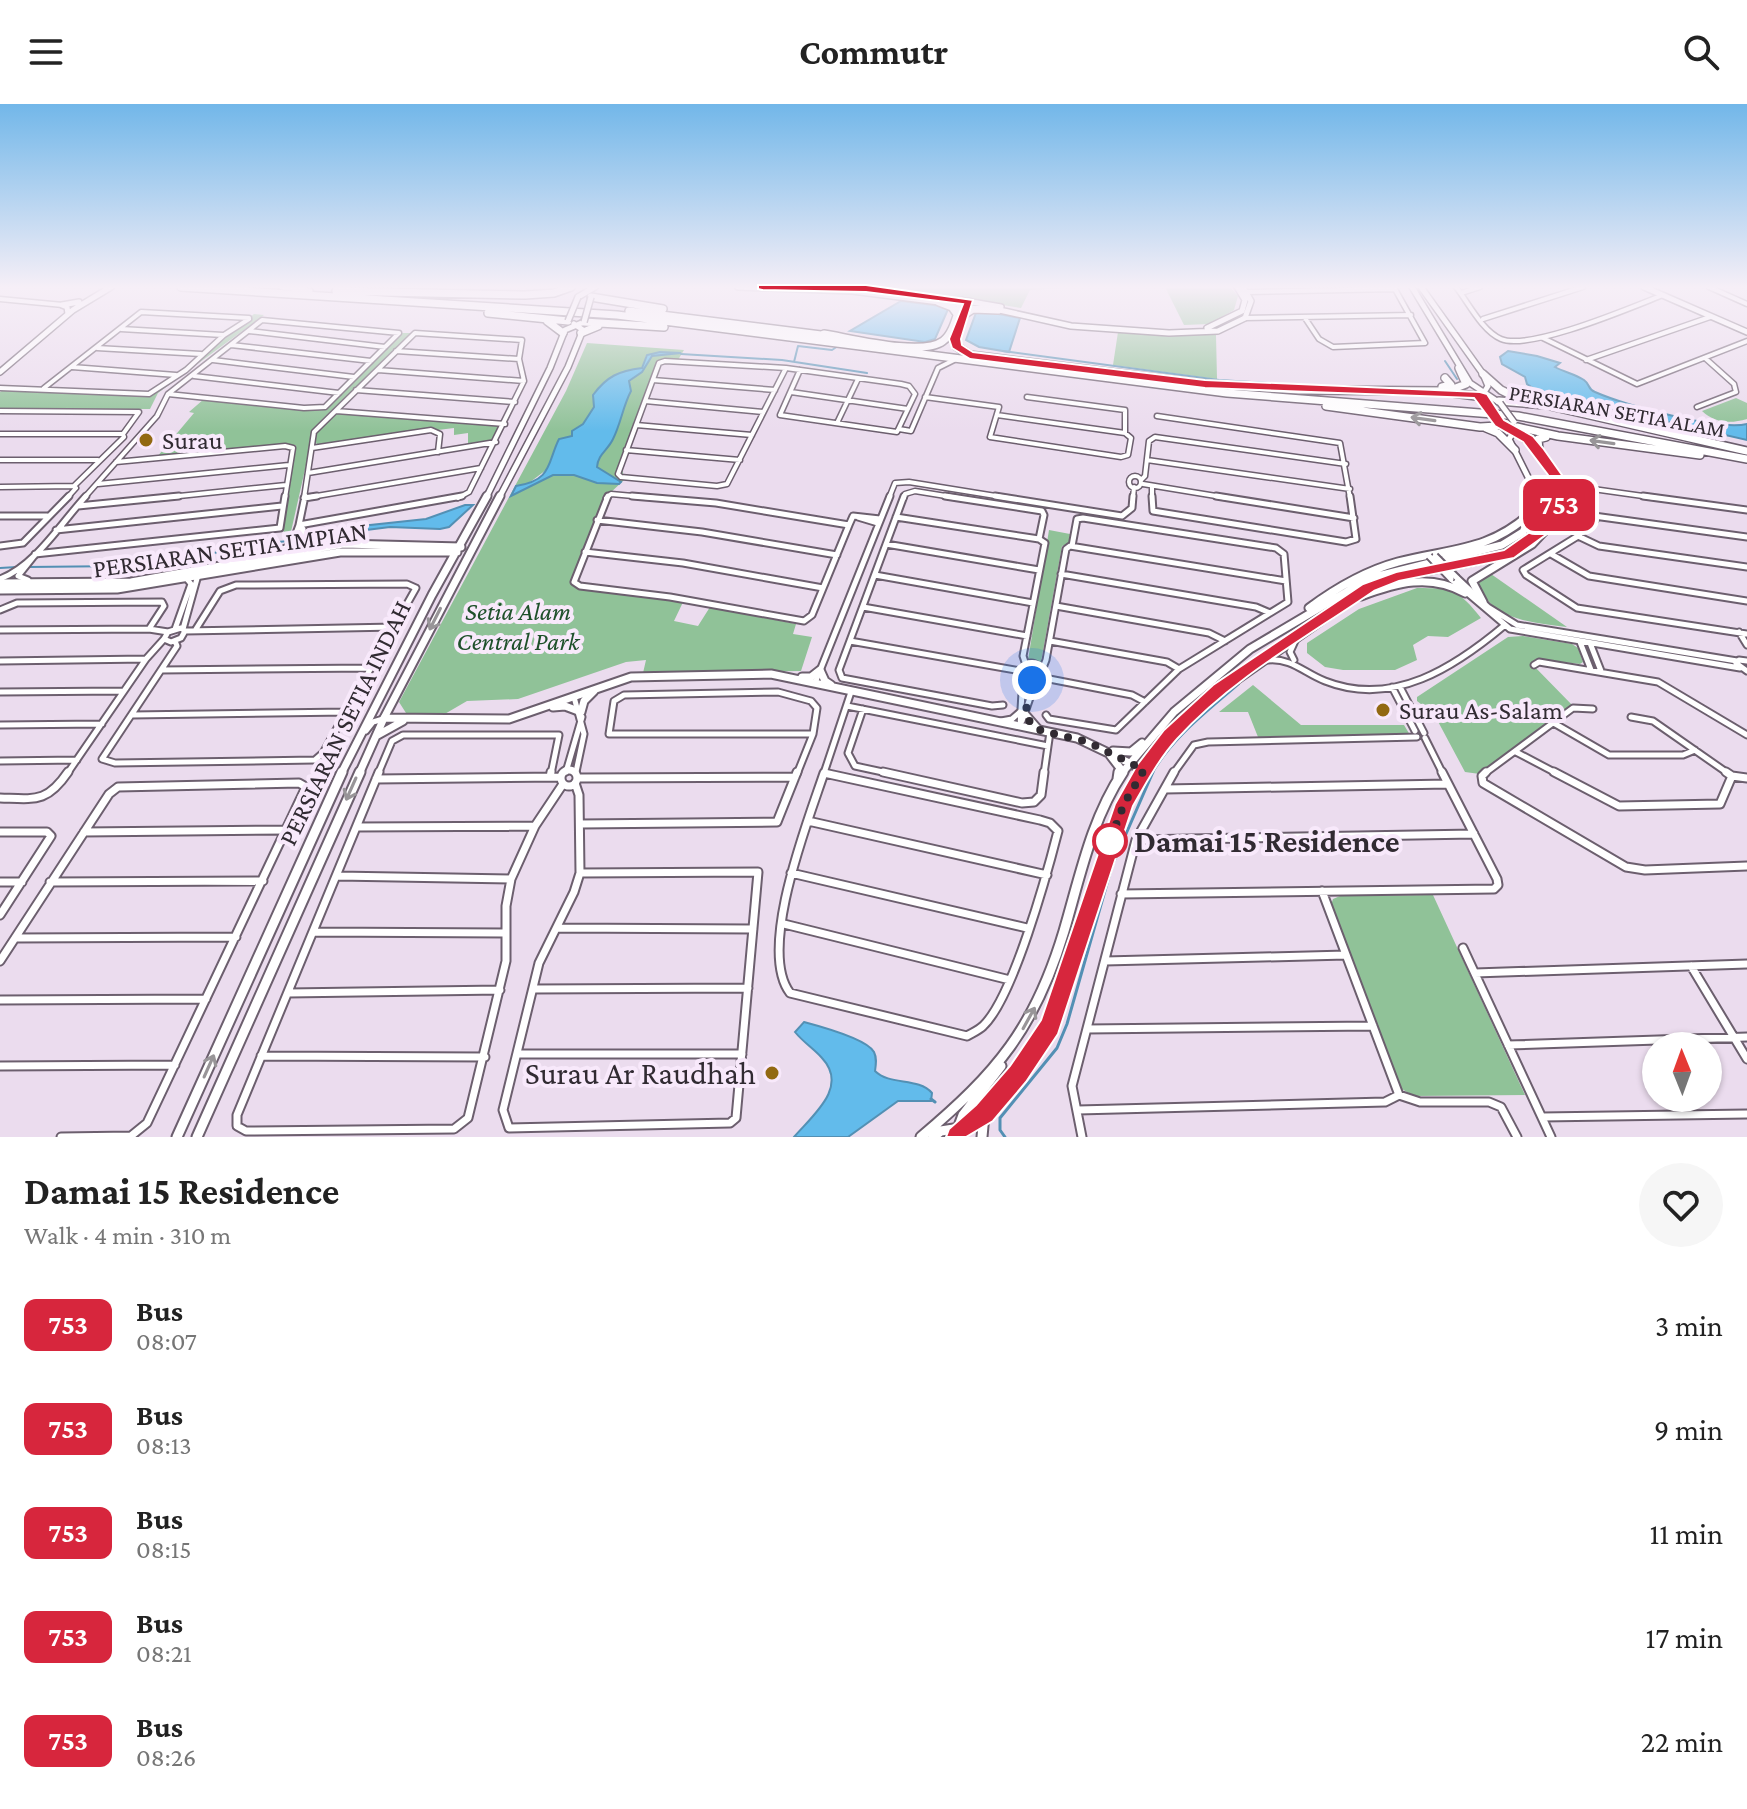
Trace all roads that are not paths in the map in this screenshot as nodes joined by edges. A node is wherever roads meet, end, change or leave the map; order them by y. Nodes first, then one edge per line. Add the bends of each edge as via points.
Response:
1 (43, 335) edge
2 (111, 335) edge
3 (224, 335) edge
4 (243, 335) edge
5 (284, 335) edge
6 (397, 335) edge
7 (413, 335) edge
8 (449, 335) edge
9 (562, 335) edge
10 (580, 335) edge
11 (769, 335) edge
12 (818, 335) edge
13 (946, 335) edge
14 (956, 335) edge
15 (1316, 335) edge
16 (1420, 335) edge
17 (1440, 335) edge
18 (1455, 335) edge
19 (1496, 335) edge
20 (1549, 335) edge
21 (1657, 335) edge
22 (1541, 338) junction
23 (1747, 341) edge
24 (230, 345) junction
25 (385, 347) junction
26 (96, 348) junction
27 (913, 350) junction
28 (396, 351) junction
29 (201, 354) junction
30 (970, 358) junction
31 (1705, 358) junction
32 (519, 359) junction
33 (212, 360) junction
34 (1586, 360) junction
35 (371, 361) junction
36 (71, 367) junction
37 (786, 368) junction
38 (938, 368) junction
39 (1459, 368) junction
40 (2, 369) edge
41 (377, 370) junction
42 (800, 370) junction
43 (1483, 374) junction
44 (176, 375) junction
45 (193, 376) junction
46 (354, 377) junction
47 (1445, 378) dead end
48 (858, 379) junction
49 (653, 380) junction
50 (524, 381) junction
51 (1205, 384) junction
52 (0, 388) edge
53 (44, 388) junction
54 (356, 390) junction
55 (775, 390) junction
56 (1375, 390) junction
57 (1429, 391) junction
58 (791, 392) junction
59 (339, 393) junction
60 (1227, 393) junction
61 (168, 394) junction
62 (925, 397) junction
63 (1027, 397) dead end
64 (1484, 397) junction
65 (848, 400) junction
66 (645, 401) junction
67 (515, 402) junction
68 (1500, 402) junction
69 (1546, 405) junction
70 (1697, 407) dead end
71 (908, 409) junction
72 (0, 411) edge
73 (335, 411) junction
74 (764, 412) junction
75 (997, 415) junction
76 (1157, 416) dead end
77 (1498, 422) junction
78 (837, 423) junction
79 (505, 424) junction
80 (636, 425) junction
81 (1480, 427) junction
82 (1515, 427) junction
83 (899, 429) junction
84 (1126, 433) junction
85 (0, 434) edge
86 (123, 434) junction
87 (752, 435) junction
88 (1558, 436) junction
89 (496, 442) junction
90 (312, 448) junction
91 (625, 450) junction
92 (1515, 450) junction
93 (1539, 451) junction
94 (438, 452) junction
95 (1747, 456) edge
96 (0, 460) edge
97 (98, 460) junction
98 (740, 460) junction
99 (1147, 460) junction
100 (116, 462) junction
101 (1346, 464) junction
102 (289, 465) junction
103 (482, 468) junction
104 (1126, 469) dead end
105 (308, 473) junction
106 (1129, 479) junction
107 (1142, 482) junction
108 (97, 484) junction
109 (286, 485) junction
110 (74, 486) junction
111 (1152, 486) junction
112 (0, 487) edge
113 (1134, 487) junction
114 (1350, 489) junction
115 (304, 498) junction
116 (77, 506) junction
117 (282, 506) junction
118 (1747, 510) edge
119 (1531, 513) junction
120 (0, 516) edge
121 (49, 516) junction
122 (1594, 516) junction
123 (896, 517) junction
124 (1354, 518) junction
125 (597, 520) junction
126 (879, 521) junction
127 (849, 525) junction
128 (1549, 526) junction
129 (300, 529) junction
130 (55, 530) junction
131 (465, 536) junction
132 (1578, 536) junction
133 (1747, 537) edge
134 (1037, 539) junction
135 (886, 544) junction
136 (0, 546) edge
137 (1075, 546) junction
138 (314, 548) junction
139 (437, 549) junction
140 (471, 549) junction
141 (458, 550) junction
142 (585, 552) junction
143 (34, 554) junction
144 (1551, 554) junction
145 (273, 555) junction
146 (837, 555) junction
147 (1432, 556) junction
148 (448, 567) junction
149 (1747, 567) edge
150 (1040, 570) junction
151 (19, 571) junction
152 (1061, 574) junction
153 (875, 575) junction
154 (182, 578) junction
155 (146, 579) junction
156 (1454, 579) junction
157 (198, 580) junction
158 (0, 581) edge
159 (1286, 581) junction
160 (53, 583) junction
161 (823, 588) junction
162 (0, 590) edge
163 (90, 590) junction
164 (1465, 593) junction
165 (188, 599) junction
166 (1747, 601) edge
167 (1345, 602) junction
168 (1483, 602) junction
169 (1033, 603) junction
170 (1056, 606) junction
171 (863, 607) junction
172 (0, 610) edge
173 (1270, 613) junction
174 (1506, 624) junction
175 (395, 627) junction
176 (149, 629) junction
177 (175, 629) junction
178 (196, 629) junction
179 (1282, 629) junction
180 (0, 630) edge
181 (184, 630) junction
182 (168, 632) junction
183 (1739, 632) junction
184 (1747, 634) edge
185 (1027, 636) junction
186 (1298, 637) junction
187 (164, 639) junction
188 (1583, 639) junction
189 (175, 641) junction
190 (850, 641) junction
191 (1050, 641) junction
192 (1225, 641) junction
193 (1591, 643) junction
194 (1747, 645) edge
195 (146, 659) junction
196 (1263, 660) junction
197 (1710, 660) junction
198 (0, 661) edge
199 (1737, 661) junction
200 (1747, 661) edge
201 (1296, 663) junction
202 (1026, 665) junction
203 (1534, 665) dead end
204 (1037, 667) junction
205 (371, 668) junction
206 (1179, 669) junction
207 (161, 670) junction
208 (820, 670) junction
209 (1591, 670) junction
210 (1744, 670) edge
211 (1602, 672) junction
212 (1022, 674) junction
213 (788, 676) junction
214 (1036, 678) junction
215 (815, 683) junction
216 (604, 685) junction
217 (1409, 686) junction
218 (1380, 687) junction
219 (1392, 687) junction
220 (1400, 687) junction
221 (124, 691) junction
222 (0, 692) edge
223 (848, 692) junction
224 (574, 697) junction
225 (1402, 697) junction
226 (392, 702) junction
227 (1145, 702) junction
228 (1003, 705) dead end
229 (847, 706) junction
230 (542, 708) junction
231 (863, 709) junction
232 (1593, 709) dead end
233 (347, 712) junction
234 (1023, 712) junction
235 (131, 715) junction
236 (581, 715) junction
237 (1046, 715) dead end
238 (1631, 717) dead end
239 (384, 718) junction
240 (409, 719) junction
241 (992, 721) junction
242 (1552, 722) junction
243 (102, 724) junction
244 (0, 725) edge
245 (1020, 727) junction
246 (1046, 732) junction
247 (813, 734) junction
248 (1421, 735) junction
249 (1747, 735) edge
250 (375, 736) junction
251 (1150, 738) junction
252 (1048, 746) junction
253 (1100, 747) junction
254 (1695, 750) junction
255 (1516, 752) junction
256 (77, 760) junction
257 (0, 761) edge
258 (1131, 763) junction
259 (343, 769) junction
260 (1144, 770) junction
261 (824, 773) junction
262 (1732, 776) junction
263 (550, 777) junction
264 (795, 777) junction
265 (563, 778) junction
266 (577, 778) junction
267 (1747, 778) edge
268 (376, 779) junction
269 (1448, 784) junction
270 (1114, 788) junction
271 (1164, 789) junction
272 (0, 798) edge
273 (808, 821) junction
274 (580, 824) junction
275 (535, 826) junction
276 (357, 827) junction
277 (288, 830) junction
278 (0, 832) edge
279 (83, 832) junction
280 (1474, 834) junction
281 (1136, 840) junction
282 (1747, 866) edge
283 (580, 873) junction
284 (791, 873) junction
285 (1047, 875) junction
286 (338, 876) junction
287 (511, 879) junction
288 (263, 881) junction
289 (0, 882) edge
290 (22, 882) junction
291 (49, 882) junction
292 (1322, 891) junction
293 (1121, 894) junction
294 (0, 915) edge
295 (784, 924) junction
296 (558, 928) junction
297 (1028, 928) junction
298 (753, 929) junction
299 (314, 932) junction
300 (505, 933) junction
301 (236, 937) junction
302 (14, 938) junction
303 (1463, 948) dead end
304 (1346, 955) junction
305 (0, 961) edge
306 (1105, 961) junction
307 (1747, 964) edge
308 (1691, 966) junction
309 (1475, 973) junction
310 (1010, 980) junction
311 (748, 988) junction
312 (533, 989) junction
313 (500, 990) junction
314 (288, 993) junction
315 (206, 999) junction
316 (0, 1000) edge
317 (1373, 1026) junction
318 (1087, 1029) junction
319 (1733, 1037) junction
320 (1747, 1037) edge
321 (1508, 1045) junction
322 (517, 1054) junction
323 (742, 1054) junction
324 (261, 1056) junction
325 (485, 1057) junction
326 (1747, 1059) edge
327 (1002, 1060) junction
328 (175, 1065) junction
329 (0, 1066) edge
330 (1399, 1095) junction
331 (1078, 1110) junction
332 (984, 1113) junction
333 (1747, 1114) edge
334 (1542, 1117) junction
335 (961, 1133) edge
336 (61, 1137) edge
337 (177, 1137) edge
338 (197, 1137) edge
339 (921, 1137) edge
340 (933, 1137) edge
341 (982, 1137) edge
342 (1082, 1137) edge
343 (1517, 1137) edge
344 (1551, 1137) edge

1 - 40 street
2 - 26 street
3 - 29 street
4 - 24 street
5 - 25 street
6 - 25 street
7 - 28 street
8 - 32 street via 522,340
9 - 131 street, PERSIARAN SETIA INDAH
10 - 140 street, PERSIARAN SETIA INDAH
11 - 27 highway, PERSIARAN SETIA ALAM
12 - 27 highway
13 - 27 highway via 941,343
14 - 30 highway via 956,346
15 - 16 street via 1333,347 1424,344
17 - 39 street
18 - 43 street
19 - 22 street via 1505,341
20 - 22 street
21 - 34 street
22 - 34 street
23 - 31 street
24 - 33 street
24 - 35 street
25 - 35 street
26 - 29 street
26 - 36 street
27 - 30 highway, PERSIARAN SETIA ALAM
27 - 38 street via 934,359
28 - 32 street
28 - 41 street
29 - 44 street
30 - 38 street
30 - 51 highway, PERSIARAN SETIA ALAM
30 - 60 highway, PERSIARAN SETIA ALAM
31 - 34 street via 1637,384
31 - 70 street via 1736,392
32 - 50 street
33 - 45 street
33 - 46 street
35 - 46 street
36 - 44 street
36 - 53 street
37 - 42 street
37 - 49 street via 669,360 659,363
37 - 55 street
38 - 62 street
39 - 57 highway via 1466,380 1463,387
39 - 64 street
41 - 50 street
41 - 54 street
42 - 48 street
42 - 58 street
43 - 64 street via 1488,386
43 - 69 highway via 1510,395
44 - 53 street via 142,395
45 - 59 street
45 - 61 street
46 - 59 street
47 - 56 highway via 1450,386
48 - 65 street
48 - 71 street via 909,386 915,394
49 - 55 street
49 - 66 street
50 - 67 street
51 - 56 highway
51 - 95 highway, PERSIARAN SETIA ALAM via 1499,408
52 - 53 street
54 - 67 street
54 - 73 street
55 - 74 street
56 - 57 highway
57 - 64 highway
58 - 65 street
58 - 78 street via 780,415
59 - 61 street via 318,409
81 -> 60 highway
60 - 95 highway, PERSIARAN SETIA ALAM via 1518,416
61 - 100 street via 157,416
62 - 75 street via 999,407
62 - 83 street via 911,431
63 - 84 street via 1125,410
64 - 68 street
64 - 77 street, bridge
65 - 71 street
65 - 78 street
66 - 74 street
66 - 80 street
67 - 79 street
68 - 69 highway
68 - 82 street, bridge
69 - 95 highway
71 - 83 street
72 - 86 street via 136,410 139,414
73 - 79 street
73 - 90 street via 314,432
74 - 87 street
75 - 84 street
75 - 84 street via 990,437 1121,457 1128,455 1131,438
76 - 101 street via 1335,440 1343,446
77 - 81 highway
77 - 82 street
78 - 83 street
79 - 89 street
80 - 87 street
80 - 91 street
81 - 92 highway via 1498,433
82 - 88 highway
82 - 92 street via 1509,439
82 - 93 street
85 - 86 street
86 - 97 street
87 - 98 street
88 - 93 highway via 1538,439
95 -> 88 highway
89 - 94 street
89 - 103 street
90 - 94 street via 431,430 440,434
90 - 105 street
91 - 98 street
91 - 98 street via 617,468 621,477 717,486 730,481
92 - 119 street via 1533,487
93 - 128 street via 1561,493 1558,514
94 - 105 street
96 - 97 street
97 - 110 street
99 - 101 street via 1150,439 1160,438
99 - 107 street
99 - 114 street
100 - 102 street via 292,446
100 - 108 street
101 - 114 street
102 - 108 street
102 - 109 street
103 - 115 street
103 - 129 street via 465,495
104 - 106 street
105 - 115 street
106 - 107 street
106 - 113 street
107 - 111 street
107 - 113 street
108 - 116 street
109 - 116 street
109 - 117 street
110 - 112 street
110 - 121 street
111 - 124 street
111 - 124 street via 1151,510 1346,542 1356,539
113 - 126 street via 1132,508 1122,516 899,482
114 - 124 street
115 - 129 street
116 - 130 street
117 - 130 street
117 - 143 street via 282,526
118 - 122 street via 1593,488 1584,490
119 - 147 street via 1499,540
119 - 179 street via 1522,532 1497,548 1376,575
120 - 121 street
121 - 136 street via 19,545
122 - 132 street
122 - 133 street
123 - 134 street
123 - 134 street via 904,495 915,491 1042,511
123 - 135 street
125 - 127 street via 606,497 621,493
125 - 142 street
125 - 146 street
126 - 127 street via 853,516
126 - 208 street
127 - 146 street
128 - 167 street via 1508,554 1396,577
128 - 168 street via 1526,549 1472,581
129 - 138 street via 300,543
129 - 145 street via 292,544
130 - 143 street
131 - 139 street
131 - 141 street, PERSIARAN SETIA INDAH
132 - 144 street
132 - 149 street via 1599,546
134 - 150 street via 1045,543
135 - 150 street
135 - 153 street
137 - 152 street via 1066,549
137 - 159 street
137 - 159 street via 1077,519 1083,518 1276,548 1284,554
138 - 139 street, PERSIARAN SETIA IMPIAN via 375,543
138 - 145 street, PERSIARAN SETIA IMPIAN
139 - 141 street, PERSIARAN SETIA IMPIAN
139 - 148 street
139 - 157 street, PERSIARAN SETIA IMPIAN via 340,552
140 - 141 street, PERSIARAN SETIA IMPIAN
140 -> 226 street, PERSIARAN SETIA INDAH
141 - 148 street, PERSIARAN SETIA INDAH
142 - 161 street via 686,563
142 - 161 street via 574,582 580,586 797,621 810,618
143 - 151 street
144 - 166 street via 1589,576
144 - 183 street via 1523,570 1577,608
145 - 155 street, PERSIARAN SETIA IMPIAN
146 - 161 street
147 - 156 street, bridge
147 - 179 street via 1359,576
148 - 259 street, PERSIARAN SETIA INDAH
150 - 169 street
151 - 158 street
151 - 160 street via 19,578
152 - 170 street
152 - 173 street
153 - 169 street
153 - 171 street
154 - 157 street, PERSIARAN SETIA IMPIAN
154 - 163 street, PERSIARAN SETIA IMPIAN
154 - 165 street via 191,581
155 - 157 street via 195,572
155 - 160 street, PERSIARAN SETIA IMPIAN
156 - 164 street
156 - 168 street
157 - 165 street
158 - 160 street, PERSIARAN SETIA IMPIAN
159 - 173 street via 1288,602
160 - 163 street
162 - 163 street, PERSIARAN SETIA IMPIAN
164 - 167 street via 1444,581 1417,581
164 - 174 street
165 - 177 street
165 - 181 street
167 - 186 street
168 - 174 street
169 - 185 street
170 - 191 street
170 - 192 street via 1209,633
171 - 185 street
171 - 190 street
172 - 176 street via 17,603 162,602
173 - 192 street
174 - 188 street
174 - 217 street
175 - 178 street
175 - 178 street via 415,592 412,584 236,585 218,593
175 - 205 street
176 - 180 street
176 - 182 street
177 - 181 street
177 - 182 street
178 - 181 street
179 - 251 street via 1183,701
181 - 189 street
182 - 187 street
183 - 184 street
183 - 194 street
185 - 202 street
186 - 196 street
186 - 201 street via 1290,652
187 - 189 street
187 - 195 street
188 - 193 street
188 - 197 street
188 - 209 street
189 - 207 street
190 - 212 street
190 - 228 street via 839,670 842,678
191 - 204 street via 1044,665
191 - 206 street via 1167,662
192 - 206 street
193 - 197 street
193 - 211 street
195 - 198 street
195 - 221 street
196 - 201 street
196 - 260 street via 1194,711
197 - 199 street
197 - 210 street
199 - 200 street
199 - 210 street
201 - 218 street via 1333,684
202 - 204 street
202 - 212 street
203 - 209 street
204 - 214 street via 1041,673
205 - 207 street
205 - 233 street
206 - 227 street
207 - 235 street
208 - 213 street via 811,677
208 - 215 street
208 - 223 street via 825,681
209 - 211 street
211 - 249 street via 1658,682
212 - 214 street
212 - 234 street
213 - 215 street
213 - 216 street via 631,677
214 - 227 street via 1132,695
214 - 234 street
215 - 223 street
216 - 224 street
216 - 236 street via 587,696
217 - 220 street
217 - 225 street
218 - 219 street
218 - 225 street
219 - 220 street
219 - 225 street
220 - 225 street
221 - 222 street
221 - 243 street
223 - 229 street
223 - 241 street
224 - 230 street
224 - 236 street
225 - 248 street
226 - 239 street, PERSIARAN SETIA INDAH
226 - 240 street via 396,713
227 - 237 street via 1118,729 1109,731
229 - 231 street
229 - 261 street
230 - 236 street via 565,706
230 - 240 street via 509,719
231 - 252 street
231 - 252 street via 848,753 855,766 1029,803 1041,795
232 - 242 street via 1573,708
233 - 235 street
233 - 235 street via 315,760 102,759
234 - 241 street
234 - 245 street
234 - 246 street
236 - 265 street
236 - 266 street via 586,735
238 - 254 street via 1653,721
239 - 240 street
239 - 250 street, PERSIARAN SETIA INDAH
239 - 259 street via 367,728
240 - 250 street
241 - 245 street
242 - 254 street via 1609,755 1674,756
242 - 255 street
243 - 244 street
243 - 256 street
245 - 246 street
246 - 252 street
246 - 253 street
247 - 247 street via 814,702 778,692 628,694 614,701 608,732
247 - 264 street
248 - 269 street
248 - 271 street via 1208,742 1194,745
250 -> 338 street, PERSIARAN SETIA INDAH
251 - 253 street via 1131,752
251 - 258 street
253 - 258 street
253 - 270 street via 1120,768
254 - 262 street
255 - 262 street via 1619,806 1720,804
255 - 282 street via 1482,776 1483,783 1626,867
256 - 257 street
256 - 272 street via 47,796
258 - 260 street
258 - 270 street
337 -> 259 street, PERSIARAN SETIA INDAH
260 - 332 street via 1109,842 1050,1026 1035,1053
261 - 273 street
261 - 285 street via 1056,827
262 - 267 street
263 - 265 street
263 - 268 street
263 - 268 street via 559,735 403,735 396,738
264 - 266 street
264 - 274 street via 777,822
265 - 266 street
265 - 266 street
265 - 275 street
266 - 274 street
268 - 276 street
269 - 271 street
269 - 280 street
327 -> 270 street via 1031,1017 1103,805
271 - 281 street
273 - 284 street
273 - 285 street
274 - 283 street
275 - 276 street
275 - 287 street
276 - 286 street
277 - 279 street
277 - 279 street via 305,793 299,783 118,787
277 - 288 street
278 - 290 street via 51,836
279 - 291 street
280 - 281 street
280 - 292 street via 1498,885 1494,889
281 - 293 street
283 - 296 street
283 - 298 street via 758,872
284 - 295 street
284 - 297 street
285 - 297 street
286 - 287 street
286 - 299 street
287 - 300 street
288 - 291 street
288 - 301 street
289 - 290 street
290 - 294 street
291 - 302 street
292 - 293 street
292 - 304 street
293 - 306 street
295 - 310 street
295 - 310 street via 780,975 790,993 967,1036 983,1026
296 - 298 street
296 - 312 street via 539,963
297 - 310 street
298 - 311 street
299 - 300 street
299 - 314 street
300 - 313 street
301 - 302 street
301 - 315 street
302 - 305 street
303 - 309 street
304 - 306 street
304 - 317 street
306 - 318 street
307 - 308 street
308 - 309 street
308 - 319 street
309 - 321 street
311 - 312 street
311 - 323 street
312 - 322 street
313 - 314 street
313 - 325 street
314 - 324 street
315 - 316 street
315 - 328 street
317 - 318 street
317 - 330 street
318 - 331 street via 1072,1086
319 - 320 street
319 - 321 street
319 - 326 street
321 - 334 street
322 - 323 street
322 - 323 street via 503,1110 509,1128 723,1125 736,1118
324 - 325 street
324 - 325 street via 237,1115 237,1126 246,1131 454,1129 468,1118
327 - 335 street via 995,1077 967,1109
327 - 339 street
328 - 329 street
328 - 336 street via 137,1133
330 - 331 street via 1385,1102
330 - 343 street via 1420,1102 1489,1102 1501,1107
331 - 342 street
332 - 335 street
332 - 341 street
333 - 334 street
334 - 344 street
335 - 340 street via 941,1131

